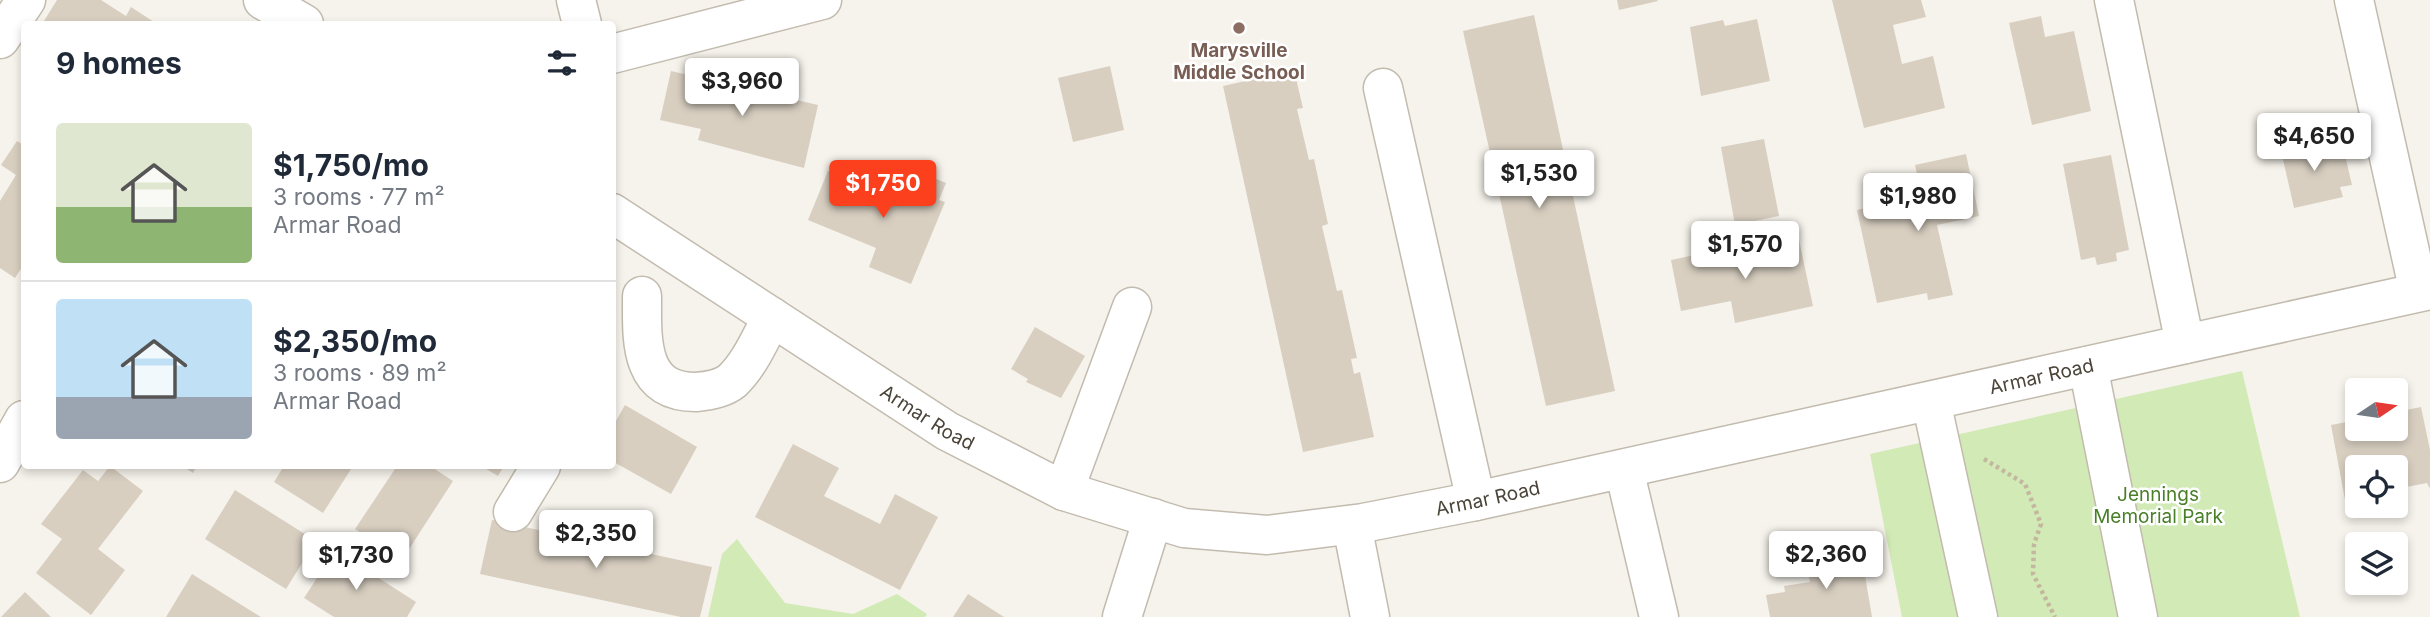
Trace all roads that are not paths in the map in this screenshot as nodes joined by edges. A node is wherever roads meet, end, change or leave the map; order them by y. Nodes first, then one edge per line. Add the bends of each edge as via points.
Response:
1 (26, 0) edge
2 (576, 0) edge
3 (822, 0) edge
4 (2114, 0) edge
5 (2354, 0) edge
6 (260, 9) edge
7 (295, 21) edge
8 (581, 21) edge
9 (0, 39) edge
10 (616, 53) edge
11 (1383, 88) dead end
12 (616, 216) edge
13 (669, 250) junction
14 (2424, 291) edge
15 (642, 296) junction
16 (1132, 307) dead end
17 (772, 317) junction
18 (616, 338) edge
19 (2185, 344) junction
20 (2088, 366) junction
21 (1931, 401) junction
22 (21, 425) edge
23 (0, 463) edge
24 (539, 469) edge
25 (1624, 469) junction
26 (1063, 491) junction
27 (1476, 501) junction
28 (513, 512) dead end
29 (1153, 518) junction
30 (1352, 525) junction
31 (1122, 617) edge
32 (1370, 617) edge
33 (1659, 617) edge
34 (1978, 617) edge
35 (2138, 617) edge

1 - 9 street
2 - 8 street
3 - 10 street
4 - 19 street
5 - 14 street
6 - 7 street
11 - 27 street
12 - 13 street, Armar Road
13 - 15 street
13 - 17 street, Armar Road
14 - 19 street, Armar Road
15 - 17 street via 642,340 648,362 662,385 679,392 716,389 730,382 750,359
15 - 18 street
16 - 26 street
17 - 26 street, Armar Road via 947,431
19 - 20 street, Armar Road
20 - 21 street, Armar Road
20 - 35 street
21 - 25 street, Armar Road
21 - 34 street
22 - 23 street
24 - 28 street
25 - 27 street, Armar Road
25 - 33 street
26 - 29 street, Armar Road
27 - 30 street, Armar Road
29 - 30 street, Armar Road via 1185,528 1267,535
29 - 31 street
30 - 32 street

